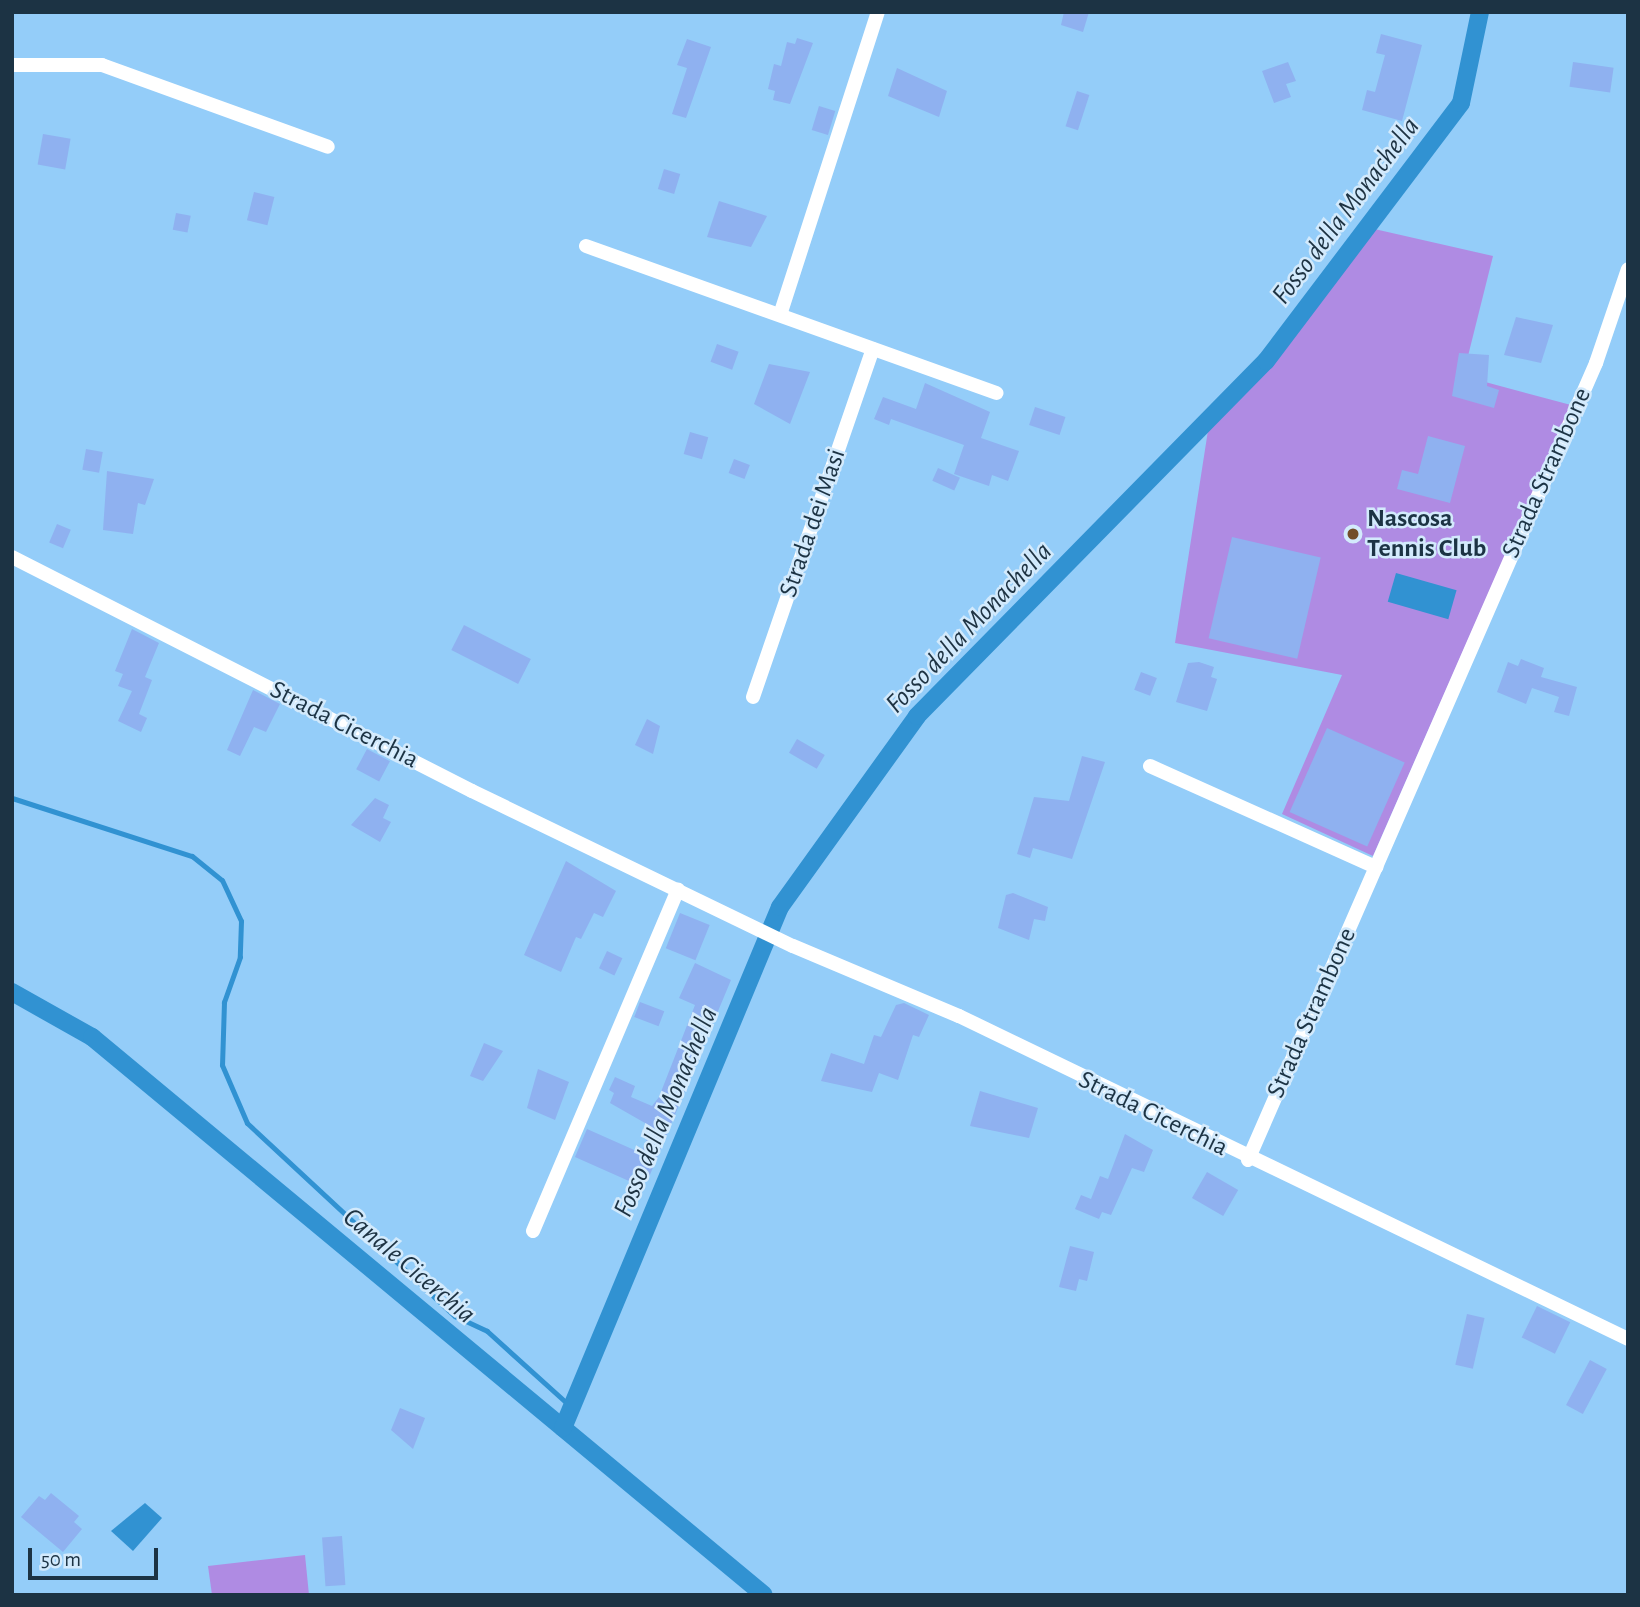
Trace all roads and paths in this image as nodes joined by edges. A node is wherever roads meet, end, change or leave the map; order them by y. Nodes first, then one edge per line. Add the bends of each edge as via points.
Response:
1 (878, 12) edge
2 (12, 65) edge
3 (328, 147) dead end
4 (586, 246) dead end
5 (1628, 269) edge
6 (780, 315) junction
7 (873, 349) junction
8 (997, 393) dead end
9 (12, 557) edge
10 (753, 697) dead end
11 (1150, 766) dead end
12 (1376, 867) junction
13 (678, 889) junction
14 (1248, 1160) junction
15 (533, 1231) dead end
16 (1628, 1339) edge

1 - 6 street
2 - 3 street via 102,65
4 - 6 street
5 - 12 street, Strada Strambone via 1596,363
6 - 7 street
7 - 8 street
7 - 10 street, Strada dei Masi
9 - 13 street, Strada Cicerchia
11 - 12 street
12 - 14 street, Strada Strambone
13 - 14 street, Strada Cicerchia via 793,946 959,1016
13 - 15 street
14 - 16 street, Strada Cicerchia

